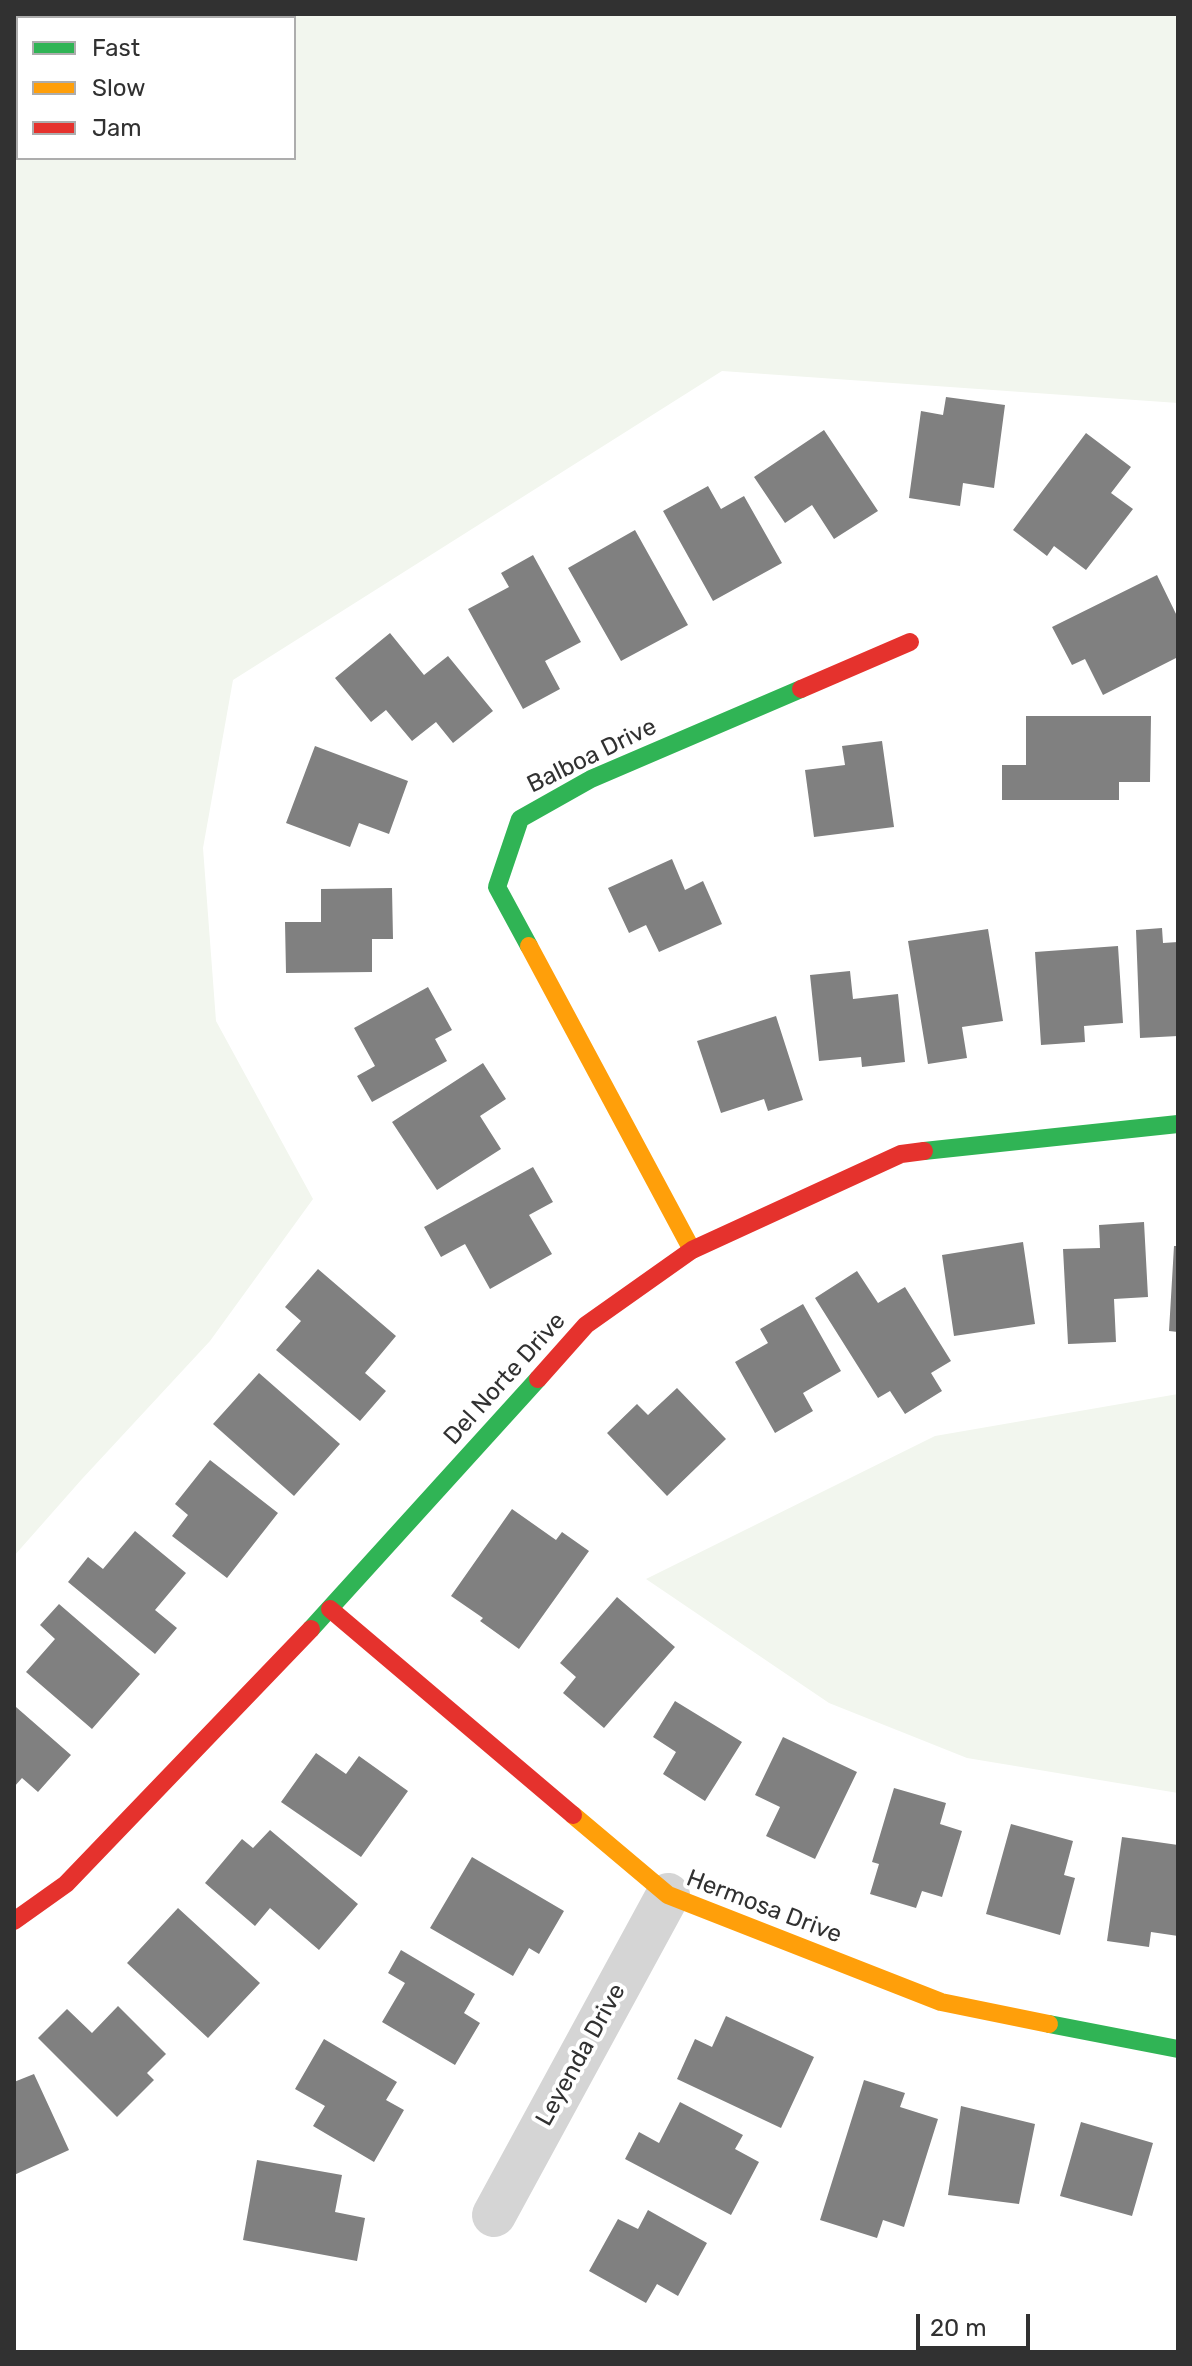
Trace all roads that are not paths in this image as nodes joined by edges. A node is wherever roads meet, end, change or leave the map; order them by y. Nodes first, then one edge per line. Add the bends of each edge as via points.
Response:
1 (910, 642) dead end
2 (1178, 1124) edge
3 (692, 1250) junction
4 (330, 1609) junction
5 (668, 1895) junction
6 (14, 1921) edge
7 (1178, 2049) edge
8 (494, 2215) dead end

1 - 3 street, Balboa Drive via 591,779 520,819 497,887
2 - 3 street, Del Norte Drive via 901,1154
3 - 4 street, Del Norte Drive via 586,1325
4 - 5 street, Hermosa Drive
4 - 6 street, Del Norte Drive via 66,1884
5 - 7 street, Hermosa Drive via 941,2002
5 - 8 street, Leyenda Drive

